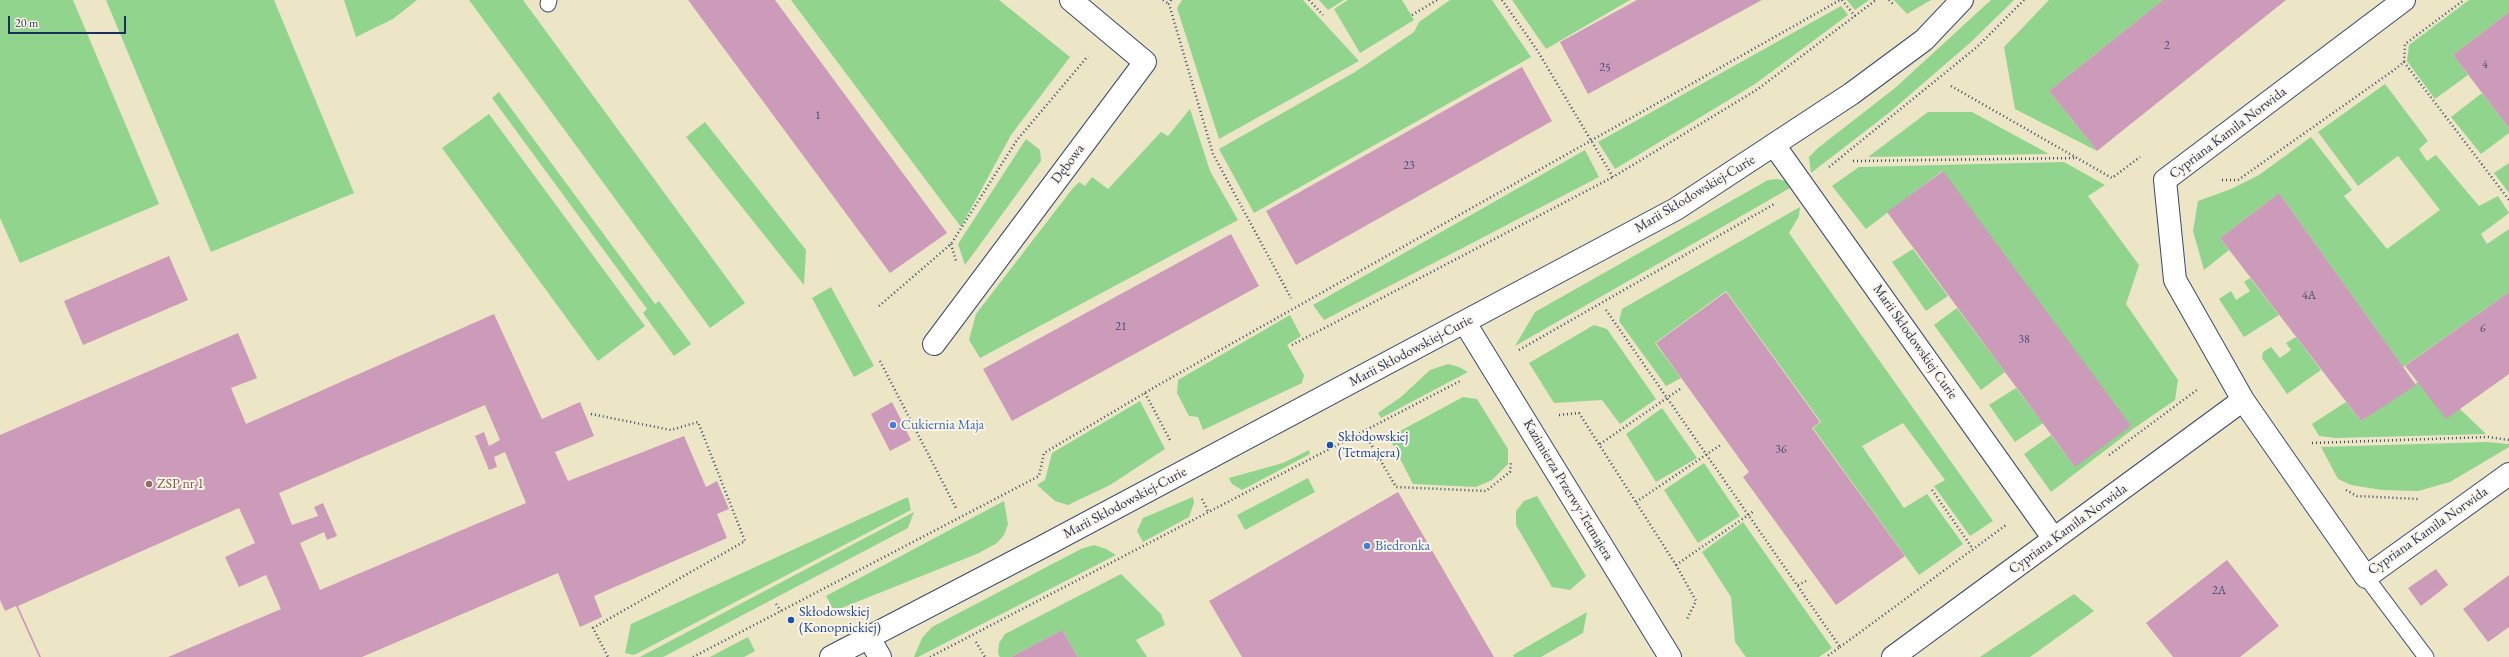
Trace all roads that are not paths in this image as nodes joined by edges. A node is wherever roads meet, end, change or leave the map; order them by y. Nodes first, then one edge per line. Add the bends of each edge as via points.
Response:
1 (1071, 0) edge
2 (1962, 0) edge
3 (2404, 0) edge
4 (1774, 145) junction
5 (1465, 323) junction
6 (934, 344) dead end
7 (2243, 400) junction
8 (2509, 474) edge
9 (2054, 539) junction
10 (2366, 577) junction
11 (869, 638) junction
12 (831, 657) edge
13 (880, 657) edge
14 (1670, 657) edge
15 (1893, 657) edge
16 (2426, 657) edge

1 - 6 street, Dębowa via 1145,62
2 - 4 street, Marii Skłodowskiej-Curie via 1924,40 1851,94
3 - 7 street, Cypriana Kamila Norwida via 2165,180 2175,280
4 - 5 street, Marii Skłodowskiej-Curie via 1676,209
4 - 9 street, Marii Skłodowskiej Curie
5 - 11 street, Marii Skłodowskiej-Curie
5 - 14 street, Kazimierza Przerwy-Tetmajera
7 - 9 street, Cypriana Kamila Norwida
7 - 10 street, Cypriana Kamila Norwida
8 - 10 street, Cypriana Kamila Norwida
9 - 15 street, Cypriana Kamila Norwida
10 - 16 lane
11 - 12 street, Marii Skłodowskiej-Curie
11 - 13 street

